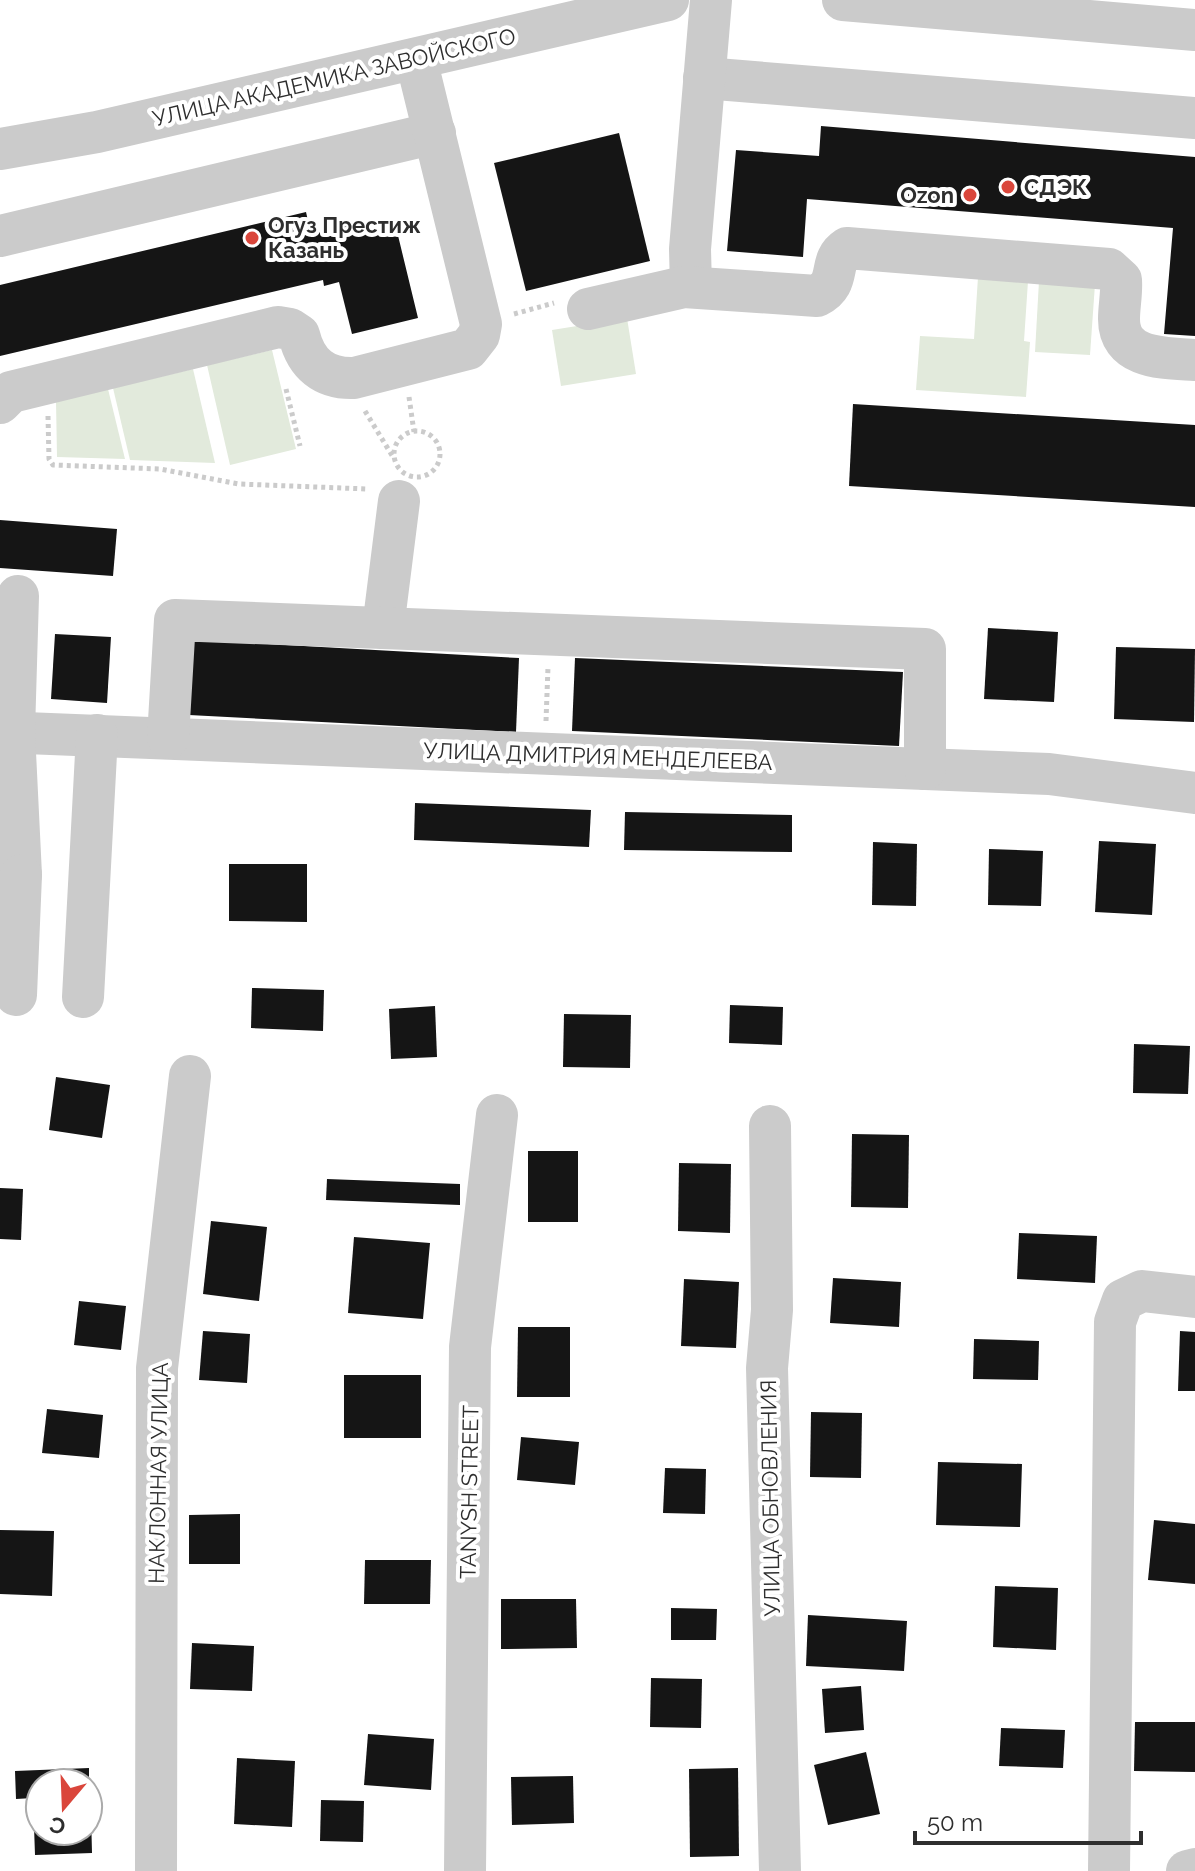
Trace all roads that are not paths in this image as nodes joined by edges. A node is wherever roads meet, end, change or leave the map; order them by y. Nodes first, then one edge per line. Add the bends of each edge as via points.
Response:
1 (668, 0) edge
2 (711, 0) edge
3 (843, 0) edge
4 (1195, 30) edge
5 (416, 59) junction
6 (704, 78) junction
7 (1195, 118) edge
8 (435, 133) junction
9 (0, 149) edge
10 (0, 236) edge
11 (691, 287) junction
12 (576, 304) road end
13 (1195, 360) edge
14 (0, 403) edge
15 (389, 484) road end
16 (18, 596) dead end
17 (383, 628) junction
18 (7, 732) edge
19 (97, 735) junction
20 (168, 738) junction
21 (925, 769) junction
22 (1195, 793) edge
23 (10, 875) edge
24 (16, 995) dead end
25 (83, 997) dead end
26 (190, 1076) dead end
27 (497, 1115) dead end
28 (770, 1126) dead end
29 (1195, 1297) edge
30 (1195, 1869) edge
31 (156, 1871) edge
32 (465, 1871) edge
33 (780, 1871) edge
34 (1109, 1871) edge
35 (1187, 1871) edge

1 - 5 street, УЛИЦА АКАДЕМИКА ЗАВОЙСКОГО
2 - 6 street
3 - 4 street
5 - 8 street
5 - 9 street, УЛИЦА АКАДЕМИКА ЗАВОЙСКОГО via 85,135
6 - 7 street
6 - 11 street
8 - 10 street
8 - 14 street via 481,324 468,349 342,378 318,369 303,351 299,335 278,327 11,392
11 - 12 street
11 - 13 street via 817,296 832,283 838,256 847,248 1109,269 1121,280 1119,322 1130,345 1151,356
15 - 17 street
16 - 18 street
17 - 20 street via 175,620
17 - 21 street via 925,649
18 - 19 street, УЛИЦА ДМИТРИЯ МЕНДЕЛЕЕВА
18 - 23 street
19 - 20 street, УЛИЦА ДМИТРИЯ МЕНДЕЛЕЕВА
19 - 25 street
20 - 21 street, УЛИЦА ДМИТРИЯ МЕНДЕЛЕЕВА
21 - 22 street, УЛИЦА ДМИТРИЯ МЕНДЕЛЕЕВА via 1049,774
23 - 24 street
26 - 31 street, НАКЛОННАЯ УЛИЦА via 157,1368
27 - 32 street, TANYSH STREET via 470,1347
28 - 33 street, УЛИЦА ОБНОВЛЕНИЯ via 772,1310 767,1368
29 - 34 street via 1142,1291 1123,1300 1115,1322
30 - 35 street

